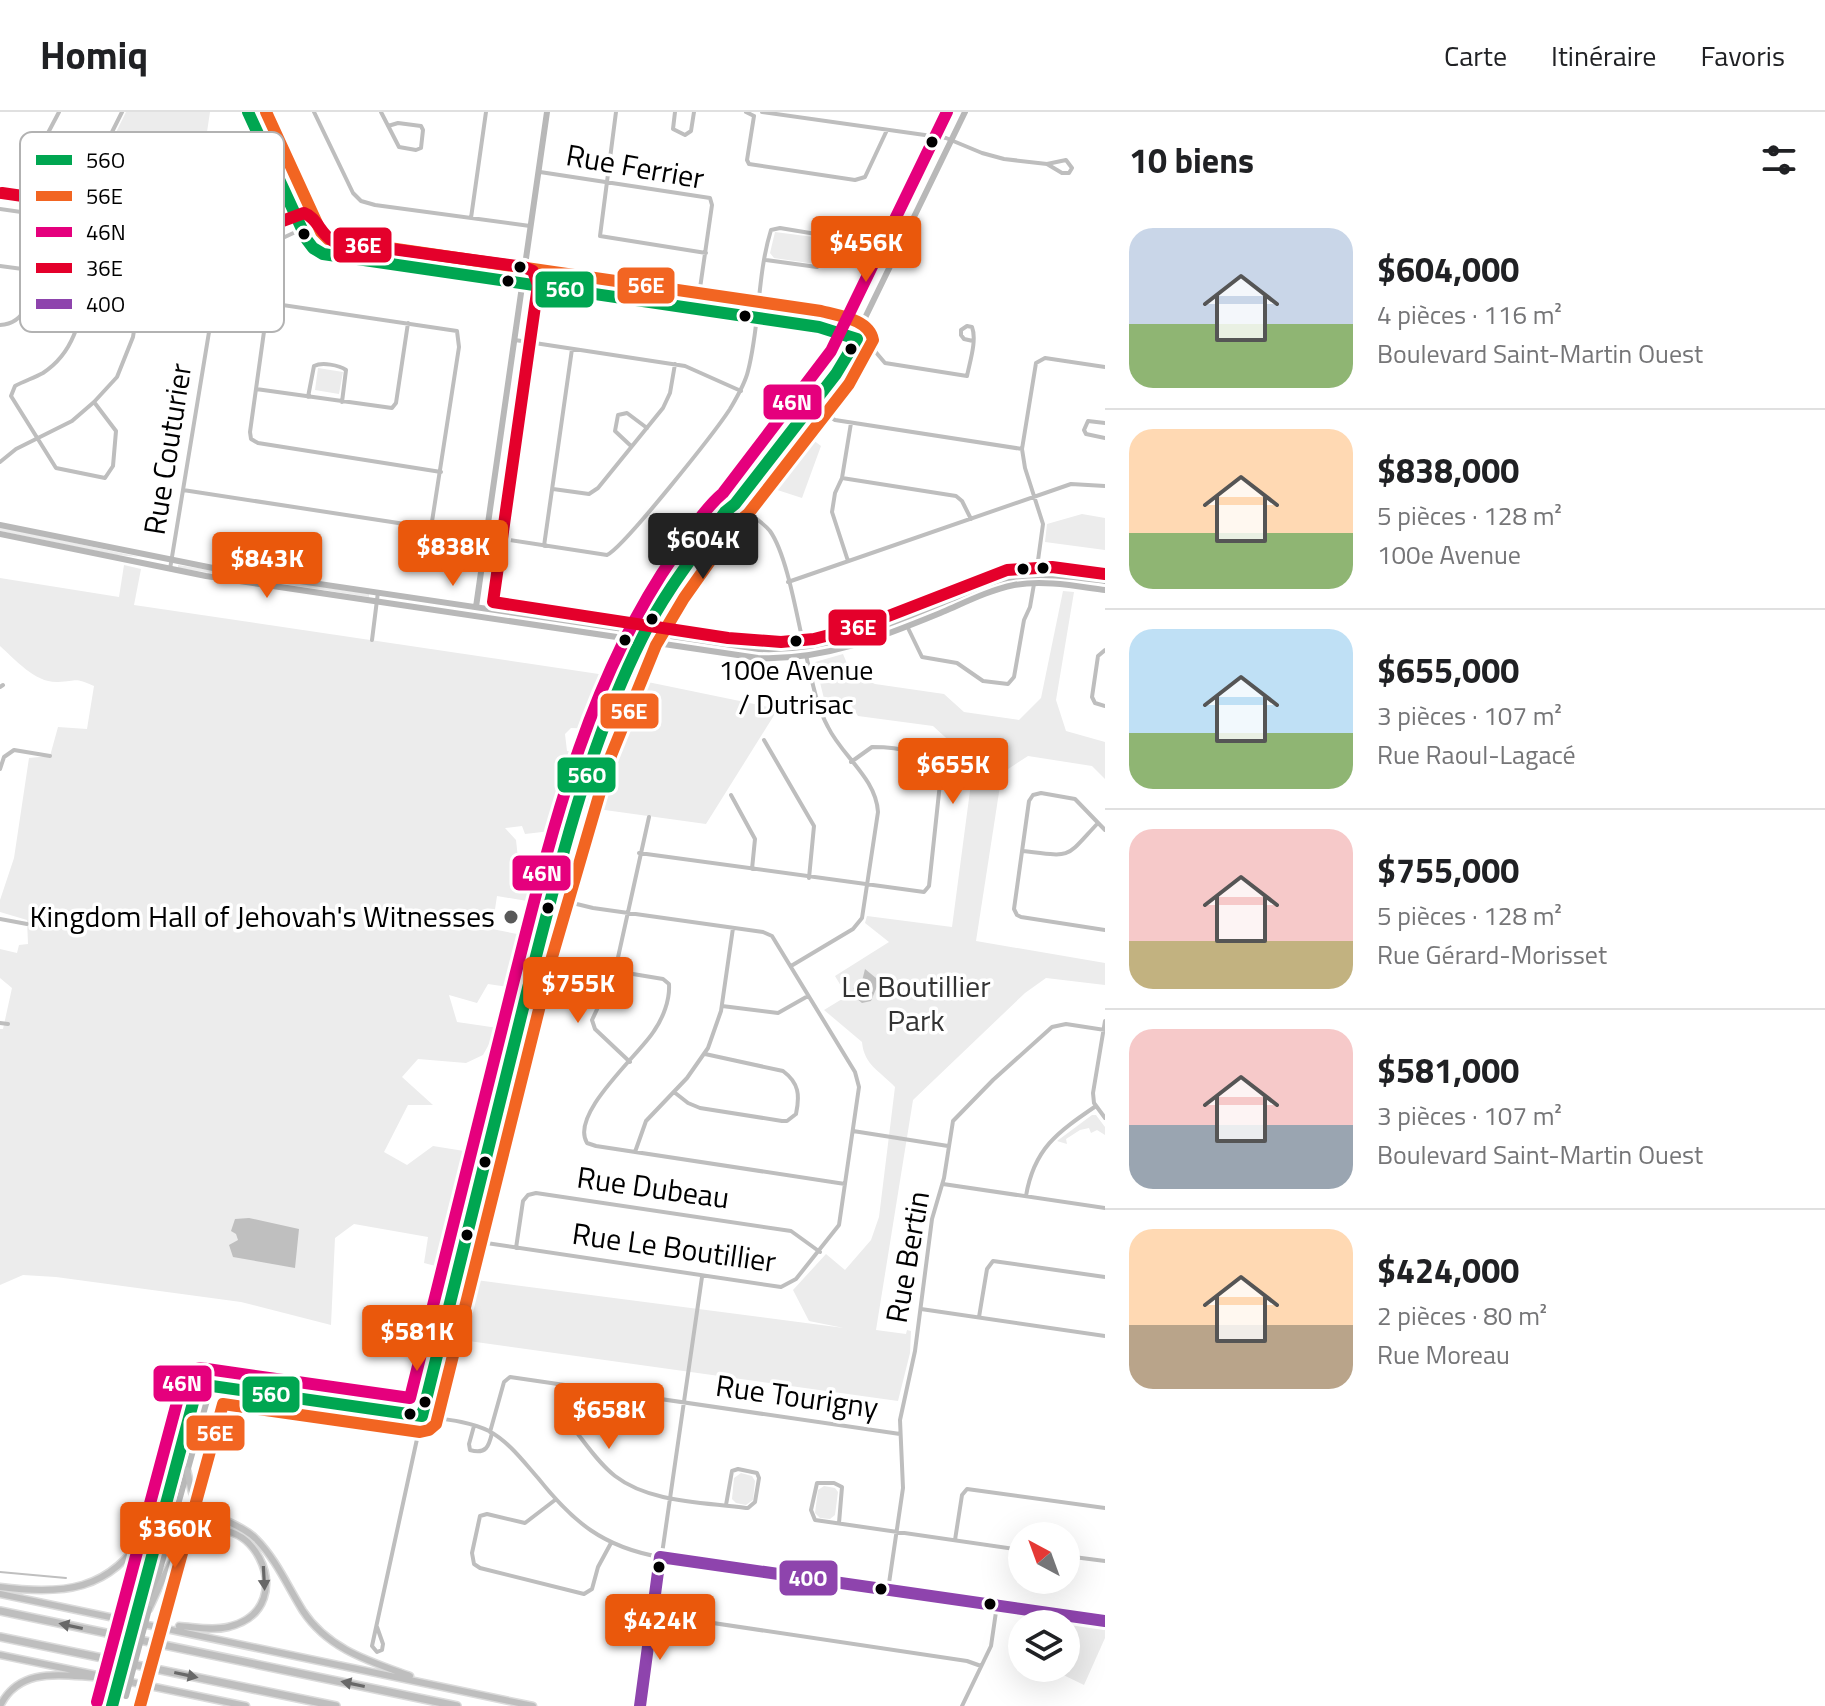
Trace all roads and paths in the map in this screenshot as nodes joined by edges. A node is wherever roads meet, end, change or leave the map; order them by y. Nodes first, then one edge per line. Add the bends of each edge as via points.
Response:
1 (59, 112) edge
2 (122, 112) edge
3 (248, 112) edge
4 (314, 112) edge
5 (381, 112) edge
6 (486, 112) edge
7 (547, 112) edge
8 (616, 112) edge
9 (675, 112) edge
10 (694, 112) edge
11 (746, 112) edge
12 (965, 112) edge
13 (758, 113) edge
14 (803, 115) edge
15 (388, 126) junction
16 (887, 130) junction
17 (48, 132) edge
18 (112, 132) edge
19 (256, 132) edge
20 (952, 140) junction
21 (1047, 164) junction
22 (538, 172) junction
23 (606, 182) junction
24 (284, 191) edge
25 (0, 209) edge
26 (20, 212) edge
27 (471, 218) junction
28 (530, 226) junction
29 (302, 229) junction
30 (284, 237) edge
31 (839, 237) junction
32 (900, 248) junction
33 (706, 253) junction
34 (765, 260) junction
35 (0, 266) edge
36 (20, 268) edge
37 (522, 283) junction
38 (284, 305) edge
39 (697, 309) junction
40 (20, 317) edge
41 (757, 318) junction
42 (408, 323) junction
43 (0, 325) edge
44 (75, 332) edge
45 (134, 332) edge
46 (210, 332) edge
47 (264, 332) edge
48 (857, 339) junction
49 (515, 340) junction
50 (973, 341) dead end
51 (572, 349) junction
52 (675, 364) junction
53 (1105, 367) edge
54 (256, 389) junction
55 (741, 391) junction
56 (308, 397) junction
57 (94, 402) junction
58 (342, 402) junction
59 (811, 406) junction
60 (851, 423) junction
61 (1105, 423) edge
62 (647, 428) junction
63 (36, 438) junction
64 (1105, 438) edge
65 (632, 446) junction
66 (1022, 449) junction
67 (0, 462) edge
68 (441, 472) junction
69 (842, 478) junction
70 (1105, 486) edge
71 (553, 489) junction
72 (183, 490) junction
73 (1034, 497) junction
74 (735, 504) junction
75 (971, 519) junction
76 (0, 525) edge
77 (431, 528) junction
78 (0, 534) edge
79 (486, 538) junction
80 (544, 546) junction
81 (171, 561) junction
82 (848, 561) junction
83 (170, 569) junction
84 (1036, 574) junction
85 (1105, 581) edge
86 (788, 582) junction
87 (1034, 583) junction
88 (1105, 590) edge
89 (378, 592) junction
90 (377, 601) junction
91 (476, 606) junction
92 (475, 615) junction
93 (907, 626) junction
94 (650, 632) junction
95 (372, 640) dead end
96 (646, 640) junction
97 (804, 648) junction
98 (1105, 650) edge
99 (806, 656) junction
100 (1105, 706) edge
101 (764, 740) dead end
102 (50, 756) dead end
103 (851, 762) junction
104 (0, 769) edge
105 (731, 795) dead end
106 (649, 817) dead end
107 (1098, 823) junction
108 (1105, 830) edge
109 (1023, 851) junction
110 (639, 853) junction
111 (752, 869) junction
112 (809, 878) junction
113 (868, 886) junction
114 (552, 898) junction
115 (627, 912) junction
116 (0, 919) edge
117 (27, 924) dead end
118 (733, 928) junction
119 (1105, 930) edge
120 (791, 966) junction
121 (615, 971) junction
122 (808, 996) junction
123 (722, 1006) junction
124 (1105, 1021) edge
125 (0, 1023) edge
126 (8, 1024) dead end
127 (1104, 1030) edge
128 (705, 1054) junction
129 (630, 1062) junction
130 (674, 1092) junction
131 (1096, 1106) junction
132 (1105, 1118) edge
133 (853, 1131) junction
134 (948, 1146) junction
135 (635, 1152) junction
136 (845, 1184) junction
137 (943, 1184) junction
138 (1026, 1196) junction
139 (1105, 1208) edge
140 (466, 1240) junction
141 (516, 1248) junction
142 (820, 1252) junction
143 (702, 1276) junction
144 (1105, 1277) edge
145 (921, 1309) junction
146 (979, 1317) junction
147 (1105, 1336) edge
148 (211, 1386) junction
149 (575, 1387) junction
150 (683, 1403) junction
151 (422, 1416) junction
152 (474, 1426) junction
153 (491, 1433) junction
154 (900, 1434) junction
155 (178, 1458) junction
156 (187, 1470) junction
157 (668, 1497) junction
158 (555, 1500) junction
159 (726, 1505) junction
160 (1105, 1508) edge
161 (226, 1519) junction
162 (172, 1522) junction
163 (839, 1523) junction
164 (161, 1524) junction
165 (896, 1532) junction
166 (955, 1540) junction
167 (611, 1543) junction
168 (1008, 1548) edge
169 (660, 1557) junction
170 (1080, 1558) edge
171 (1105, 1561) edge
172 (0, 1587) edge
173 (888, 1590) junction
174 (0, 1594) edge
175 (997, 1605) junction
176 (149, 1609) junction
177 (0, 1611) edge
178 (653, 1614) junction
179 (1105, 1621) edge
180 (151, 1624) junction
181 (377, 1627) junction
182 (0, 1637) edge
183 (0, 1655) edge
184 (981, 1666) junction
185 (113, 1678) junction
186 (433, 1683) junction
187 (115, 1694) joint
188 (315, 1702) junction
189 (0, 1706) edge
190 (110, 1706) edge
191 (123, 1706) edge
192 (246, 1706) edge
193 (329, 1706) edge
194 (336, 1706) edge
195 (457, 1706) edge
196 (533, 1706) edge
197 (640, 1706) edge
198 (962, 1706) edge

1 - 17 street
2 - 18 street
3 - 19 street
4 - 27 street via 349,187 361,201
5 - 15 street
6 - 27 street
7 - 22 street
8 - 23 street
9 - 10 street via 673,129 685,135 691,131
11 - 13 street
12 - 20 street
13 - 14 street
13 - 16 street via 749,164 861,180
14 - 16 street
15 - 15 street via 399,147 420,149 421,126
16 - 20 street
20 - 21 street via 990,156
20 - 32 street
21 - 21 street via 1064,174 1072,168 1066,160
22 - 23 street, Rue Ferrier
22 - 28 street
23 - 33 street, Rue Ferrier via 709,197
23 - 33 street via 602,238
24 - 29 street
25 - 26 street
27 - 28 street
28 - 37 street
29 - 30 street
29 - 37 street via 313,248 328,256
31 - 32 street
31 - 34 street via 817,267
31 - 34 street via 774,229
32 - 48 street
33 - 39 street, Rue Ferrier
34 - 41 street
35 - 36 street
37 - 39 street
37 - 49 street
38 - 42 street
39 - 41 street
40 - 43 street
41 - 48 street
41 - 55 street
42 - 58 street via 394,407
42 - 68 street via 455,329 459,334
44 - 63 street via 66,353 12,391 13,402
45 - 57 street via 122,369
46 - 72 street, Rue Couturier
47 - 54 street
48 - 50 street via 888,364 967,376
48 - 59 street
49 - 51 street
49 - 79 street
51 - 52 street
51 - 71 street
52 - 55 street
52 - 62 street via 667,402
53 - 66 street via 1037,360
54 - 56 street
54 - 68 street via 250,432 254,442
55 - 80 street via 614,552 603,556
56 - 58 street
56 - 58 street via 314,366 337,366 346,370
57 - 63 street via 72,421
57 - 63 street via 116,431 113,466 105,478 56,468
59 - 60 street
59 - 74 street
60 - 66 street
60 - 69 street
61 - 64 street via 1088,421 1084,430
62 - 65 street
62 - 65 street via 627,413 618,415 615,431
63 - 67 street
65 - 71 street via 593,492
66 - 73 street
68 - 77 street
69 - 75 street via 956,496
69 - 82 street via 832,512
70 - 73 street via 1071,484
71 - 80 street
72 - 77 street
72 - 81 street, Rue Couturier
73 - 75 street
73 - 84 street via 1043,524
74 - 86 street via 770,533
74 - 94 street
75 - 82 street
76 - 81 street
77 - 79 street
78 - 83 street
79 - 80 street
79 - 91 street
81 - 83 street, Rue Couturier
81 - 89 street
82 - 86 street
83 - 90 street
84 - 85 street
84 - 87 street
84 - 97 street via 997,580 882,627
86 - 97 street
87 - 88 street
87 - 93 street via 999,589
87 - 93 street via 1014,677 1008,684 983,681 957,663 922,657
89 - 90 street
89 - 91 street
90 - 92 street
90 - 95 street
91 - 92 street
91 - 94 street
92 - 96 street
93 - 99 street
94 - 96 street
94 - 97 street via 750,648
96 - 99 street via 748,657
96 - 114 street via 615,697
97 - 99 street
98 - 100 street via 1098,656 1092,697
99 - 103 street via 827,726
101 - 112 street via 814,826
102 - 104 street via 14,750
103 - 113 street via 878,803
103 - 113 street via 872,747 887,748 920,754 942,777 927,890
105 - 111 street via 755,839
106 - 110 street
107 - 108 street
107 - 109 street via 1069,854
107 - 109 street via 1075,799 1037,793 1029,801
109 - 119 street via 1017,915
110 - 111 street
110 - 115 street
111 - 112 street
112 - 113 street
113 - 120 street via 857,926
114 - 115 street, Rue Le Boutillier
114 - 140 street
115 - 118 street, Rue Le Boutillier
115 - 121 street
116 - 117 street
118 - 120 street, Rue Le Boutillier via 771,935
118 - 123 street
120 - 122 street, Rue Le Boutillier
121 - 129 street via 592,1022
121 - 129 street via 663,979 670,986 659,1023
122 - 123 street via 778,1013
122 - 133 street, Rue Le Boutillier via 858,1079
123 - 128 street
124 - 127 street
125 - 126 street
127 - 131 street via 1093,1093
127 - 134 street, Rue Bertin via 1066,1024 1048,1030 956,1116
128 - 130 street
128 - 130 street via 791,1076 798,1090 796,1114 782,1121 697,1107
129 - 135 street via 598,1097 584,1136 593,1146
130 - 135 street via 644,1125
131 - 132 street
131 - 138 street via 1041,1151
133 - 134 street
133 - 136 street, Rue Le Boutillier
134 - 137 street, Rue Bertin
135 - 136 street
136 - 142 street, Rue Le Boutillier via 841,1221
137 - 138 street
137 - 145 street, Rue Bertin via 932,1219
138 - 139 street
140 - 141 street, Rue Le Boutillier
140 - 151 street
141 - 142 street, Rue Dubeau via 523,1201 536,1193 791,1231
141 - 143 street, Rue Le Boutillier
142 - 143 street, Rue Le Boutillier via 784,1286
143 - 150 street
144 - 146 street via 993,1261
145 - 146 street
145 - 154 street, Rue Bertin
146 - 147 street
148 - 151 street
148 - 155 street via 198,1384
148 - 156 street
149 - 150 street, Rue Tourigny
149 - 153 street, Rue Tourigny via 508,1378
149 - 157 street via 569,1422 599,1460 631,1486
150 - 154 street, Rue Tourigny
150 - 157 street
151 - 152 street
151 - 181 street
152 - 153 street
152 - 153 street via 472,1450 486,1450
153 - 158 street via 514,1450
154 - 165 street, Rue Bertin via 903,1488
155 - 164 street
155 - 172 main road via 145,1531 113,1568 60,1591
156 - 161 main road via 197,1502
156 - 162 street
157 - 159 street
157 - 169 street
158 - 167 street
158 - 167 street via 525,1523 480,1516 474,1564 584,1594 592,1589
159 - 159 street via 752,1507 757,1473 732,1471
160 - 166 street via 969,1489 962,1495
161 - 162 main road
161 - 186 main road via 262,1545 308,1619 330,1640 355,1656
162 - 164 main road
162 - 176 street
163 - 163 street via 842,1487 817,1483 811,1517
163 - 165 street
164 - 187 street, bridge
165 - 166 street
165 - 173 street, Rue Bertin
166 - 168 street
167 - 169 street
169 - 173 street
169 - 178 street
170 - 171 street
173 - 175 street
174 - 180 main road
175 - 179 street
175 - 184 street via 991,1646
176 -> 180 main road via 177,1553 197,1537 232,1534 250,1543 261,1558 264,1594 243,1621 215,1629
176 - 191 street, bridge
195 -> 177 highway
178 - 184 street
178 - 197 street
180 - 186 main road
181 - 181 street via 372,1646 377,1652 384,1646
182 -> 188 highway
183 - 185 main road
184 - 198 street
185 - 189 main road via 32,1677 13,1688
185 - 192 main road
186 - 196 main road
187 - 190 main road
188 - 193 highway
188 - 194 highway

